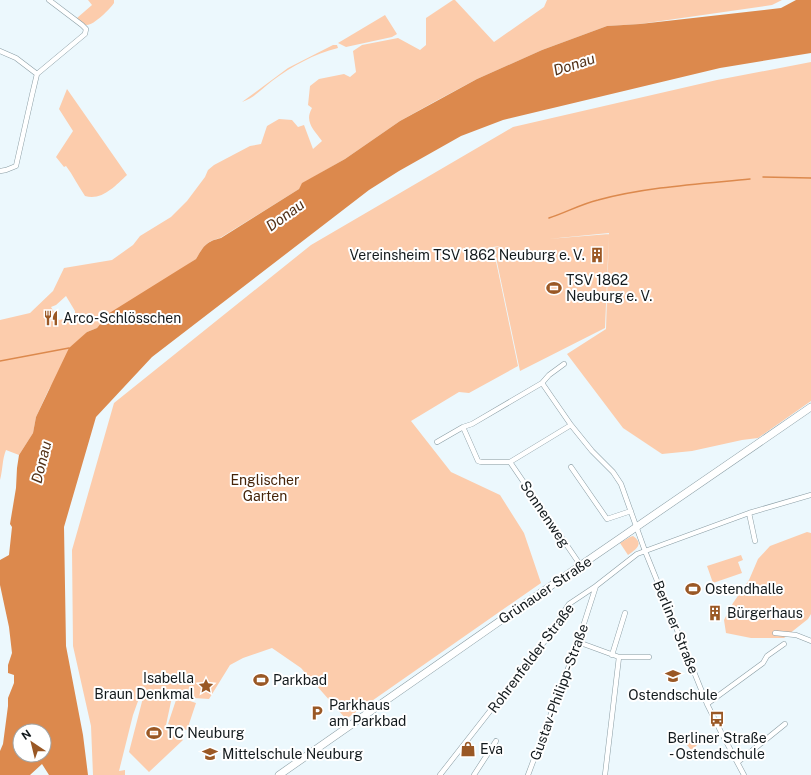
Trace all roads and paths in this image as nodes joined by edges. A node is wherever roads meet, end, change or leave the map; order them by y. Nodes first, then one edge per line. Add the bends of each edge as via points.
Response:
1 (49, 0) edge
2 (0, 51) edge
3 (38, 74) junction
4 (0, 171) edge
5 (564, 364) dead end
6 (542, 383) junction
7 (810, 409) edge
8 (571, 425) junction
9 (463, 427) junction
10 (437, 442) dead end
11 (510, 462) junction
12 (571, 467) dead end
13 (811, 495) edge
14 (632, 511) junction
15 (749, 513) junction
16 (638, 527) junction
17 (755, 541) dead end
18 (645, 551) junction
19 (581, 566) junction
20 (596, 586) junction
21 (625, 613) dead end
22 (775, 633) dead end
23 (811, 641) edge
24 (578, 642) junction
25 (784, 644) dead end
26 (612, 655) junction
27 (620, 657) junction
28 (649, 657) dead end
29 (707, 704) junction
30 (785, 724) dead end
31 (496, 741) dead end
32 (738, 762) junction
33 (279, 775) edge
34 (440, 775) edge
35 (474, 775) edge
36 (528, 775) edge
37 (605, 775) edge
38 (744, 775) edge

1 - 3 street via 86,29 85,34
2 - 3 street via 16,58
3 - 4 street via 16,166
5 - 6 street
6 - 8 street, Berliner Straße
6 - 9 street
7 - 16 street, Grünauer Straße
8 - 11 street
8 - 14 street, Berliner Straße via 613,472
9 - 10 street
9 - 11 street via 478,461
11 - 19 street, Sonnenweg
12 - 14 street via 607,519
13 - 15 street, Rohrenfelder Straße
14 - 16 street, Berliner Straße
15 - 17 street
15 - 18 street, Rohrenfelder Straße
16 - 18 street, Berliner Straße
16 - 19 street, Grünauer Straße
18 - 20 street, Rohrenfelder Straße via 634,556
18 - 29 street, Berliner Straße
19 - 33 street, Grünauer Straße
20 - 24 street, Gustav-Philipp-Straße
20 - 34 street, Rohrenfelder Straße via 569,604 544,642
21 - 26 street
22 - 23 street
24 - 26 street
24 - 36 street, Gustav-Philipp-Straße
25 - 29 street via 767,656 763,663
26 - 27 street
27 - 28 street
27 - 37 street
29 - 32 street, Berliner Straße
30 - 32 street
31 - 35 street
32 - 38 street, Berliner Straße

